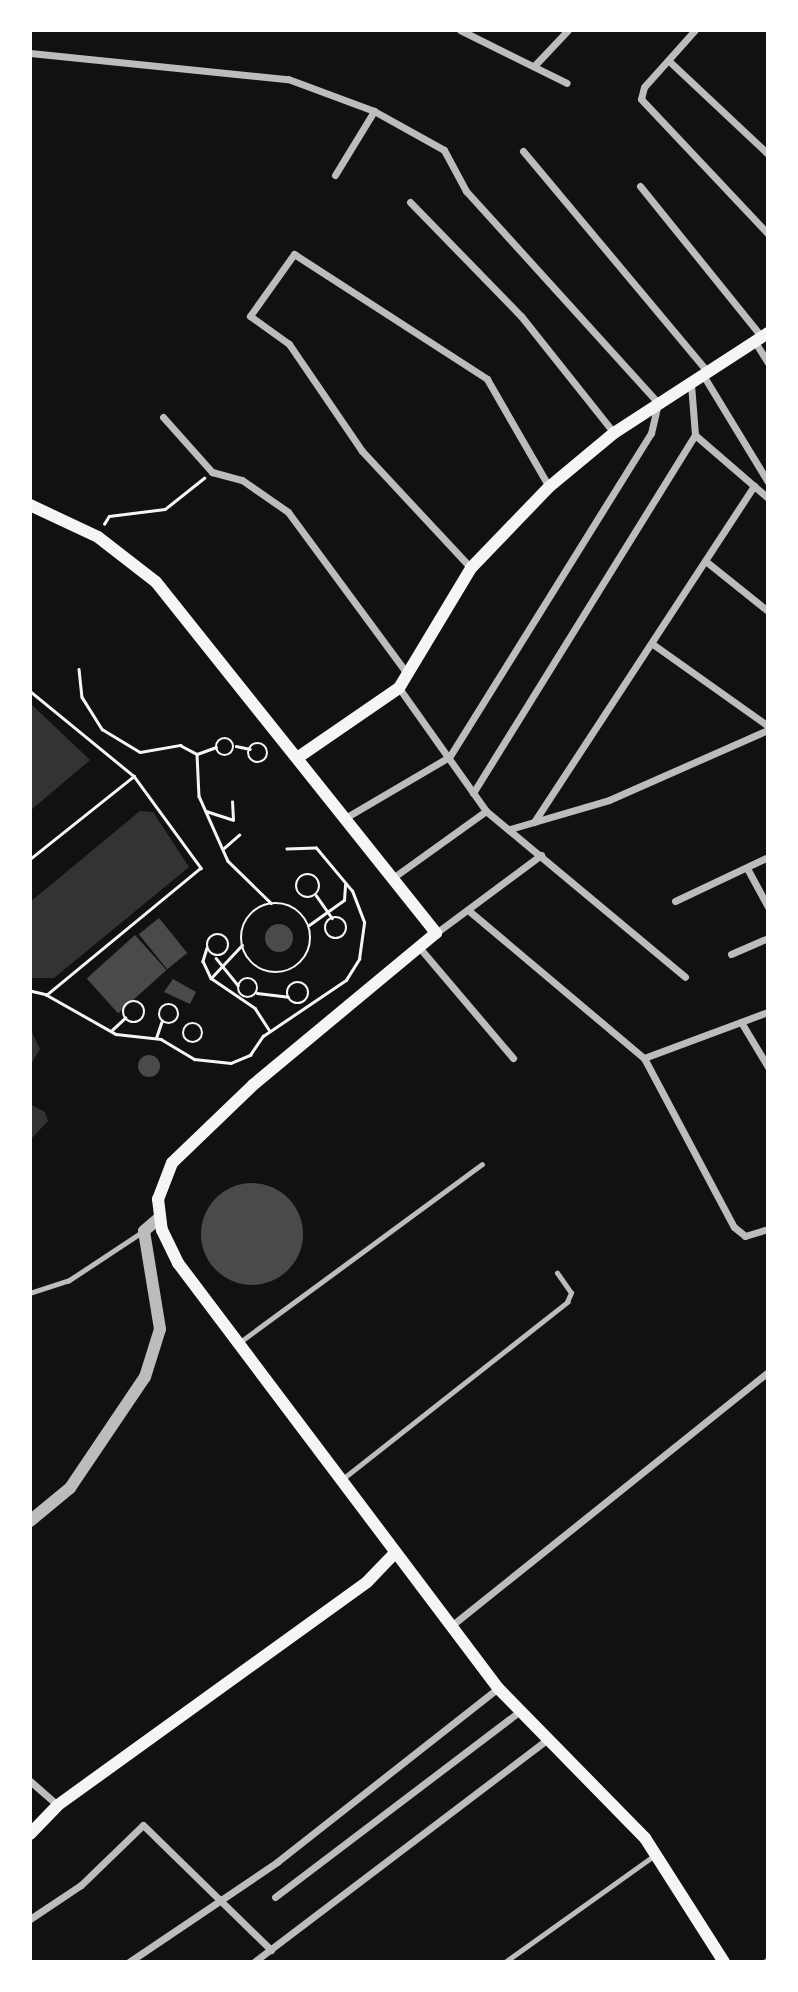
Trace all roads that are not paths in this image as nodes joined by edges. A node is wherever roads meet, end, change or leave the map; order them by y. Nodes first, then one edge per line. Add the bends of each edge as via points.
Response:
1 (460, 30) edge
2 (568, 30) edge
3 (695, 30) edge
4 (30, 52) edge
5 (669, 61) junction
6 (535, 65) junction
7 (567, 83) dead end
8 (374, 111) junction
9 (523, 151) dead end
10 (768, 154) edge
11 (335, 175) dead end
12 (640, 186) dead end
13 (410, 202) dead end
14 (768, 234) edge
15 (762, 337) edge
16 (768, 363) edge
17 (706, 374) junction
18 (691, 384) junction
19 (658, 403) junction
20 (163, 417) dead end
21 (614, 433) junction
22 (695, 435) junction
23 (768, 482) edge
24 (754, 486) junction
25 (549, 487) junction
26 (768, 498) edge
27 (30, 505) edge
28 (708, 563) junction
29 (471, 568) junction
30 (768, 611) edge
31 (654, 645) junction
32 (409, 675) junction
33 (399, 688) junction
34 (768, 728) edge
35 (300, 756) junction
36 (449, 757) junction
37 (473, 793) junction
38 (486, 811) junction
39 (345, 818) junction
40 (534, 822) junction
41 (510, 829) junction
42 (541, 855) junction
43 (768, 857) edge
44 (748, 870) junction
45 (394, 877) junction
46 (675, 901) dead end
47 (768, 907) edge
48 (468, 910) junction
49 (436, 933) junction
50 (768, 938) edge
51 (418, 945) junction
52 (731, 954) dead end
53 (685, 976) dead end
54 (768, 1012) edge
55 (741, 1022) junction
56 (513, 1058) dead end
57 (644, 1058) junction
58 (768, 1067) edge
59 (482, 1164) dead end
60 (160, 1217) junction
61 (768, 1229) edge
62 (144, 1231) junction
63 (557, 1273) dead end
64 (30, 1293) edge
65 (238, 1343) junction
66 (768, 1372) edge
67 (345, 1477) junction
68 (30, 1521) edge
69 (394, 1554) junction
70 (451, 1626) junction
71 (498, 1688) junction
72 (520, 1711) junction
73 (546, 1740) junction
74 (30, 1781) edge
75 (58, 1805) junction
76 (30, 1834) edge
77 (655, 1854) junction
78 (221, 1896) junction
79 (275, 1897) dead end
80 (30, 1919) edge
81 (271, 1950) junction
82 (129, 1962) edge
83 (254, 1962) edge
84 (505, 1962) edge
85 (724, 1962) edge

1 - 6 street
2 - 6 street
3 - 5 street
4 - 8 street via 288,79
5 - 10 street
5 - 14 street via 640,95
6 - 7 street
8 - 11 street
8 - 19 street via 444,150 466,191
9 - 17 street
12 - 15 street
13 - 21 street via 521,316
15 - 16 street
15 - 17 main road
17 - 18 main road
17 - 23 street
18 - 19 main road
18 - 22 street
19 - 21 main road
19 - 36 street via 651,433
20 - 32 street via 212,472 242,480 288,512
21 - 25 main road
22 - 24 street
22 - 37 street
24 - 26 street
24 - 28 street
25 - 29 main road
25 - 29 street via 487,379 294,254 250,316 289,344 362,451
27 - 35 main road via 98,537 156,582
28 - 30 street
28 - 31 street
29 - 32 main road
31 - 34 street
31 - 40 street
32 - 33 main road
33 - 35 main road
33 - 36 street
34 - 40 street via 609,800
35 - 39 main road
36 - 37 street
36 - 39 street
37 - 38 street
38 - 41 street
38 - 45 street
39 - 45 main road
40 - 41 street
41 - 42 street
42 - 48 street
42 - 53 street
43 - 44 street
44 - 46 street
44 - 47 street
45 - 49 main road
48 - 49 street
48 - 57 street
49 - 51 main road
50 - 52 street
51 - 56 street
51 - 60 main road via 172,1163 158,1199
54 - 55 street
55 - 57 street
55 - 58 street
57 - 61 street via 734,1227 751,1237
59 - 65 lane
60 - 62 street
60 - 65 main road via 178,1264
62 - 64 lane via 68,1281
62 - 68 street via 160,1329 145,1377 70,1488
63 - 67 lane via 571,1293 567,1302
65 - 67 main road
66 - 70 street
67 - 69 main road
69 - 70 main road
69 - 75 main road via 367,1582
70 - 71 main road
71 - 72 main road
71 - 78 street via 277,1863
72 - 73 main road
72 - 79 street
73 - 77 main road
73 - 81 street
74 - 75 street
75 - 76 main road
77 - 84 lane
77 - 85 main road
78 - 80 street via 144,1825 81,1885
78 - 81 street
78 - 82 street
81 - 83 street

